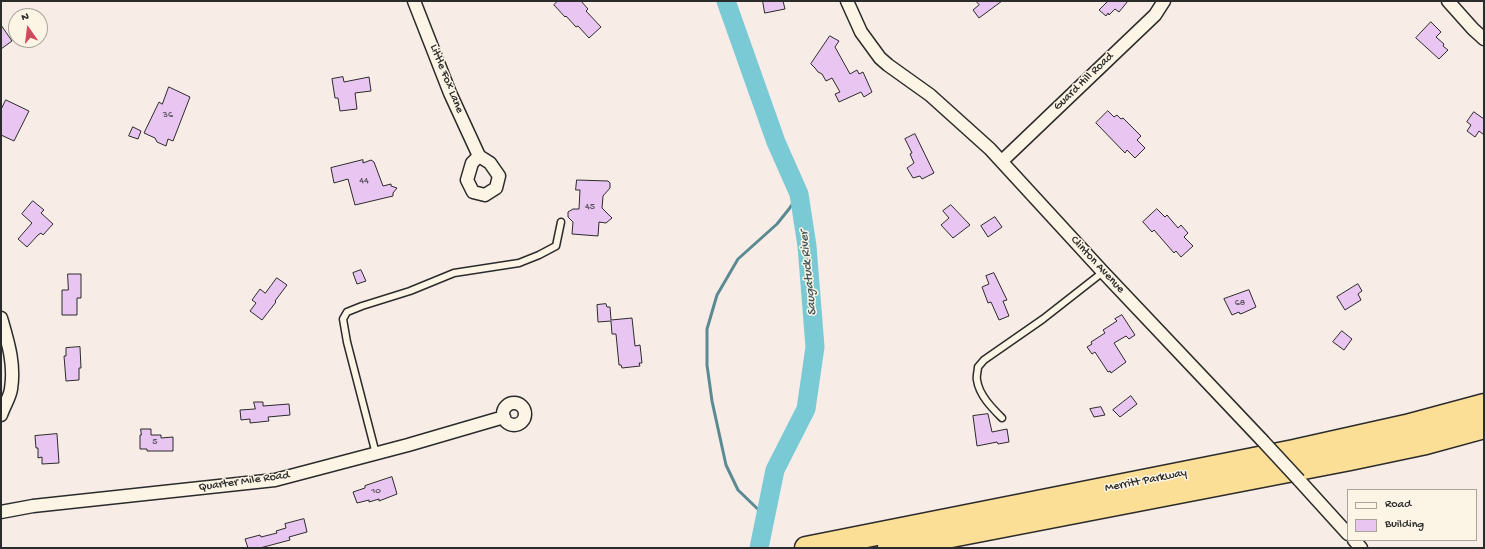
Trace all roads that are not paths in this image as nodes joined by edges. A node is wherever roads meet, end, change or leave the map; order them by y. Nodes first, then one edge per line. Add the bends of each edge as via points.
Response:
1 (414, 1) edge
2 (847, 1) edge
3 (1164, 1) edge
4 (1448, 1) edge
5 (1484, 39) edge
6 (479, 156) dead end
7 (1002, 161) junction
8 (561, 222) dead end
9 (1103, 272) junction
10 (1, 318) edge
11 (1484, 405) edge
12 (1, 415) edge
13 (504, 417) dead end
14 (1002, 418) dead end
15 (1484, 427) edge
16 (376, 454) junction
17 (1, 512) edge
18 (1347, 533) edge
19 (812, 547) edge
20 (888, 548) edge

1 - 6 street, Little Fox Lane via 450,93
2 - 7 street, Clinton Avenue via 861,32 880,58 936,100
3 - 7 street, Guard Hill Road via 1155,15
4 - 5 street
7 - 9 street, Clinton Avenue
8 - 16 lane via 556,246 539,255 519,263 454,273 347,312 343,319 347,342
9 - 14 lane via 978,367 977,380 982,393
9 - 18 street, Clinton Avenue, bridge
10 - 12 street via 13,366 11,390
11 - 19 highway, Merritt Parkway via 1398,428 1294,451
13 - 16 street, Quarter Mile Road
15 - 20 highway, Merritt Parkway via 1426,443 1350,459
16 - 17 street, Quarter Mile Road via 275,480 33,506

